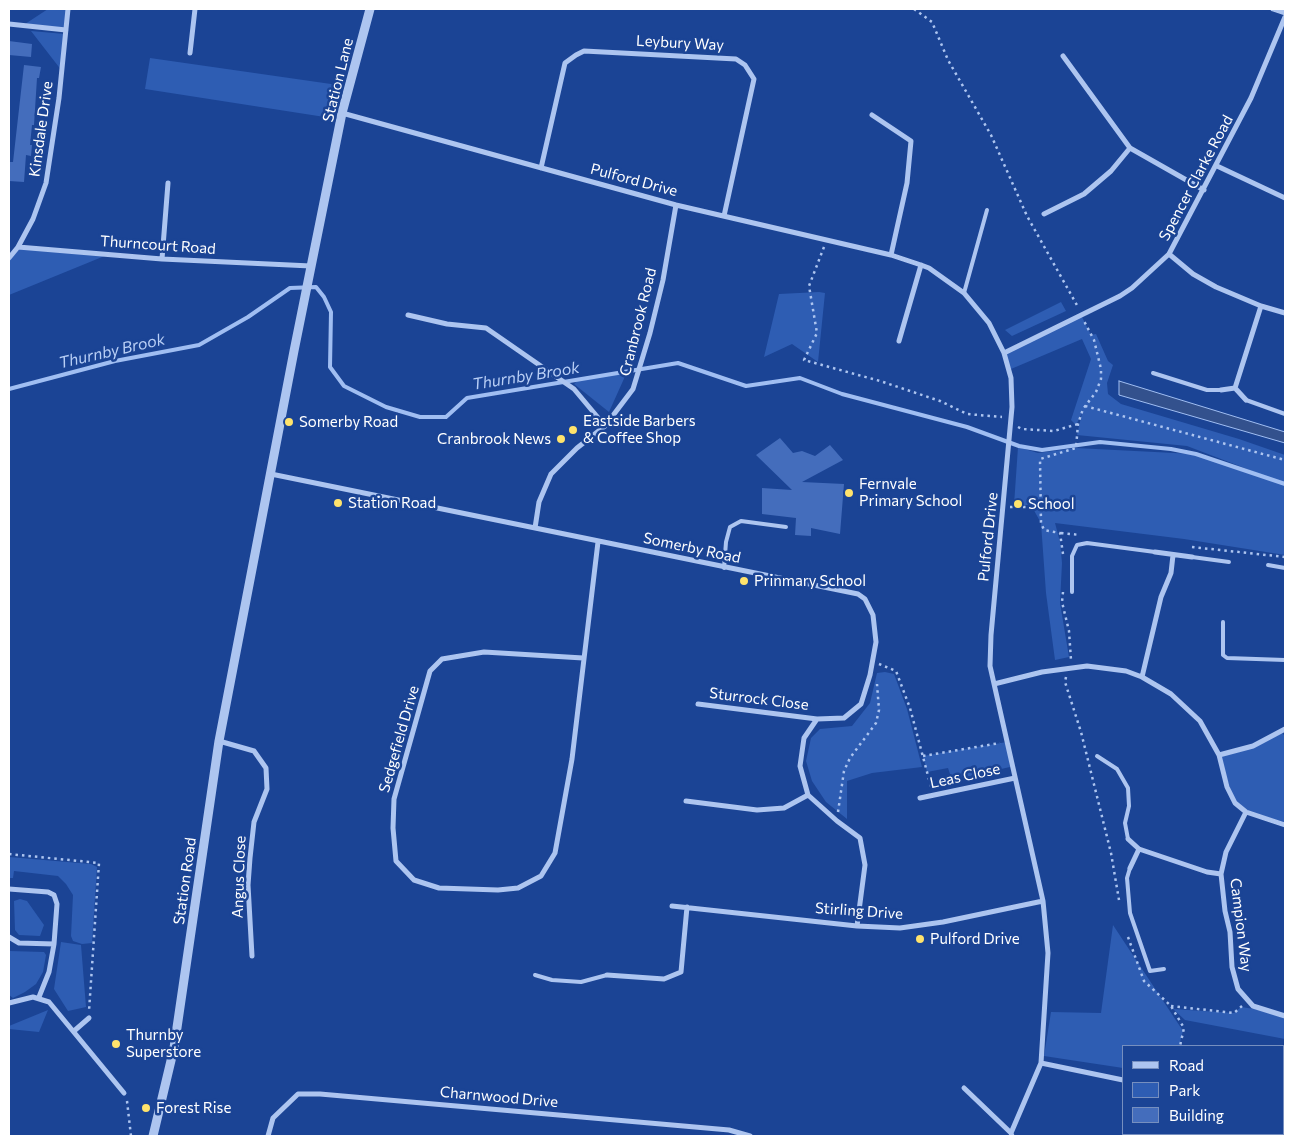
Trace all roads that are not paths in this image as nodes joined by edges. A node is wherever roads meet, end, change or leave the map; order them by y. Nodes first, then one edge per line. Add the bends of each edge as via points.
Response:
1 (68, 9) edge
2 (195, 9) edge
3 (370, 9) edge
4 (1273, 9) edge
5 (1285, 13) edge
6 (1285, 17) edge
7 (9, 24) edge
8 (66, 30) junction
9 (190, 54) dead end
10 (1063, 56) dead end
11 (342, 113) junction
12 (872, 115) dead end
13 (1130, 148) junction
14 (333, 158) joint
15 (1216, 166) junction
16 (541, 168) junction
17 (168, 182) dead end
18 (1204, 190) junction
19 (1285, 198) edge
20 (676, 205) junction
21 (987, 210) dead end
22 (1044, 214) dead end
23 (724, 216) junction
24 (18, 247) junction
25 (1169, 254) junction
26 (891, 255) junction
27 (9, 258) edge
28 (162, 259) junction
29 (921, 265) junction
30 (311, 266) junction
31 (964, 293) junction
32 (1261, 306) junction
33 (1285, 313) edge
34 (408, 315) dead end
35 (899, 341) dead end
36 (1004, 353) junction
37 (1153, 373) dead end
38 (1234, 388) junction
39 (1220, 390) joint
40 (1246, 400) joint
41 (1285, 414) edge
42 (605, 426) junction
43 (271, 474) junction
44 (786, 527) dead end
45 (534, 528) junction
46 (598, 542) junction
47 (1155, 552) joint
48 (1173, 556) junction
49 (1192, 557) joint
50 (1229, 562) dead end
51 (1268, 566) dead end
52 (724, 568) junction
53 (1285, 568) edge
54 (1072, 592) dead end
55 (1223, 622) dead end
56 (584, 658) junction
57 (1285, 660) edge
58 (1142, 677) junction
59 (994, 684) junction
60 (698, 704) dead end
61 (817, 719) junction
62 (1284, 733) edge
63 (219, 742) junction
64 (1219, 755) junction
65 (1097, 756) dead end
66 (1016, 778) junction
67 (808, 795) junction
68 (920, 798) dead end
69 (686, 801) dead end
70 (1246, 812) junction
71 (1285, 825) edge
72 (1128, 839) joint
73 (1140, 849) junction
74 (1130, 868) joint
75 (1221, 874) junction
76 (9, 889) edge
77 (1042, 901) junction
78 (672, 906) dead end
79 (687, 907) junction
80 (857, 926) junction
81 (9, 937) edge
82 (54, 944) junction
83 (252, 956) dead end
84 (1164, 969) dead end
85 (535, 975) dead end
86 (607, 975) joint
87 (39, 997) junction
88 (9, 1003) edge
89 (1285, 1016) edge
90 (89, 1018) road end
91 (74, 1031) junction
92 (1041, 1063) junction
93 (1122, 1080) edge
94 (964, 1088) dead end
95 (124, 1093) road end
96 (1012, 1135) edge
97 (153, 1136) edge
98 (268, 1136) edge
99 (750, 1136) edge

1 - 8 street, Kinsdale Drive
2 - 9 street
3 - 11 street, Station Lane
4 - 5 street
6 - 15 street, Spencer Clarke Road via 1251,98
7 - 8 street
8 - 24 street, Kinsdale Drive via 46,183 33,219
10 - 13 street
11 - 14 street, Station Lane
11 - 16 street, Pulford Drive
12 - 26 street via 911,141 907,183
13 - 18 street
13 - 22 street via 1111,171 1084,194
14 - 30 street, Station Road
15 - 18 street, Spencer Clarke Road
15 - 19 street
16 - 20 street, Pulford Drive
16 - 23 street, Leybury Way via 565,62 576,54 584,51 736,59 745,65 754,79
17 - 28 street
18 - 25 street, Spencer Clarke Road
20 - 23 street, Pulford Drive
20 - 42 street, Cranbrook Road via 663,280 633,389
21 - 31 lane
23 - 26 street, Pulford Drive
24 - 27 street
24 - 28 street, Thurncourt Road
25 - 32 street via 1193,274
25 - 36 street, Spencer Clarke Road via 1132,288
26 - 29 street, Pulford Drive
28 - 30 street, Thurncourt Road
29 - 31 street, Pulford Drive
29 - 35 street
30 - 43 street, Station Road
31 - 36 street, Pulford Drive via 989,324
32 - 33 street
32 - 38 street
34 - 42 street via 486,328 574,389
36 - 59 street, Pulford Drive via 1011,378 1011,423 991,635 990,666
37 - 39 lane via 1206,390
38 - 39 street
38 - 40 street
40 - 41 lane
42 - 45 street, Cranbrook Road via 552,474 539,502
43 - 45 street, Somerby Road
43 - 63 street, Station Road
44 - 52 lane via 741,521 730,527
45 - 46 street, Somerby Road
46 - 52 street, Somerby Road
46 - 56 street, Sedgefield Drive
47 - 48 street
47 - 54 lane via 1087,543 1077,545 1072,556
48 - 49 street
48 - 58 street
49 - 50 lane
51 - 53 lane
52 - 61 street, Somerby Road via 858,594 865,599 873,615 876,642 861,704 844,718
55 - 57 lane via 1223,655 1227,658
56 - 56 street, Sedgefield Drive via 572,759 555,853 542,876 518,888 498,890 439,888 414,880 396,861 394,798 430,671 442,659 484,652
58 - 59 street via 1126,671 1086,666 1042,672
58 - 64 street via 1171,694 1200,721
59 - 66 street, Pulford Drive
60 - 61 street, Sturrock Close
61 - 67 street via 804,738 800,766
62 - 64 street
63 - 83 street, Angus Close via 254,752 266,768 267,789 254,822 250,858 248,885
63 - 97 street, Station Road via 174,1048
64 - 70 street via 1227,787 1235,803
65 - 72 lane via 1117,768 1128,788 1129,806 1125,823
66 - 68 street, Leas Close
66 - 77 street, Pulford Drive
67 - 69 street via 784,808 757,810
67 - 80 street via 860,838 865,865
70 - 71 street
70 - 75 street, Campion Way via 1226,852
72 - 73 street
73 - 74 street
73 - 75 street
74 - 84 lane via 1127,878 1130,913 1150,971
75 - 89 street, Campion Way via 1232,967 1238,989 1253,1006
76 - 82 street via 41,890 54,895 57,904
77 - 80 street, Stirling Drive via 934,924 900,928
77 - 92 street, Pulford Drive via 1048,953
78 - 79 street, Stirling Drive
79 - 80 street, Stirling Drive
79 - 86 street via 681,972 664,979
81 - 82 street via 20,943
82 - 87 street via 49,972
85 - 86 lane via 581,982
87 - 88 street
87 - 91 street via 50,1002
90 - 91 street
91 - 95 street
92 - 93 street
92 - 96 street, Pulford Drive
94 - 96 street
98 - 99 street, Charnwood Drive via 273,1118 298,1094 729,1130

